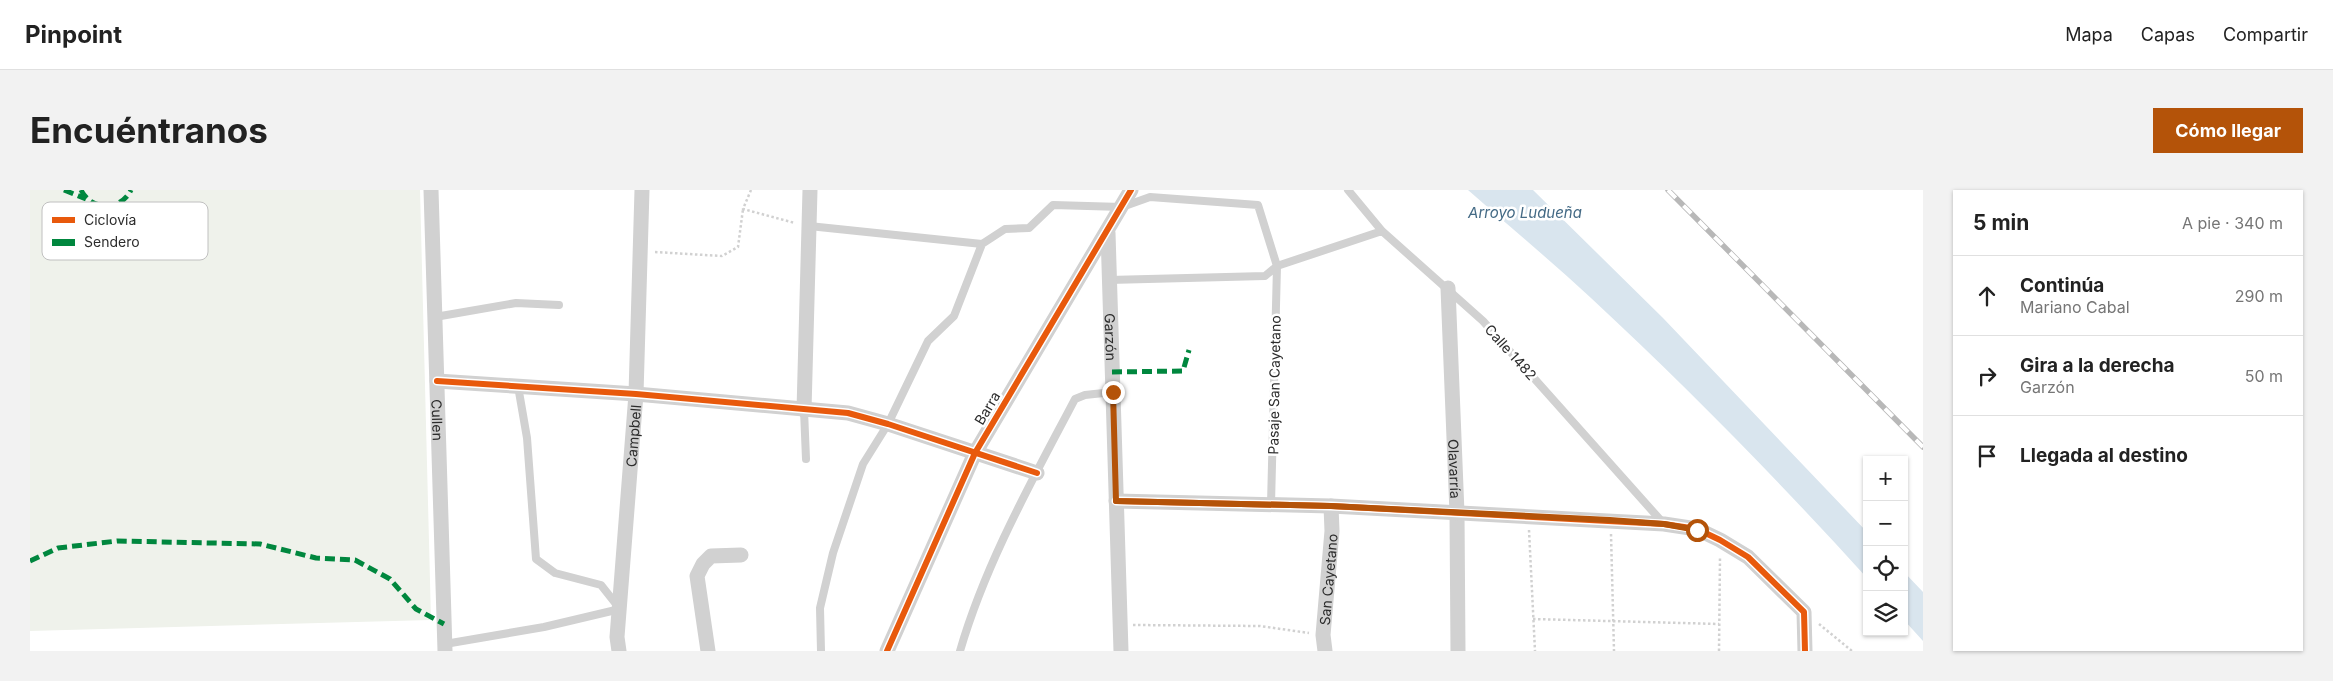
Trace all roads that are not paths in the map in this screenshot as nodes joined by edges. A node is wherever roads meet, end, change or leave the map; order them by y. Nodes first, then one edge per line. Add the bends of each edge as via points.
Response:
1 (431, 190) edge
2 (642, 190) edge
3 (810, 190) edge
4 (1131, 190) edge
5 (1348, 190) edge
6 (1122, 207) junction
7 (809, 226) junction
8 (1382, 231) junction
9 (1108, 232) junction
10 (982, 244) junction
11 (1277, 266) junction
12 (1108, 280) junction
13 (1448, 288) junction
14 (559, 304) dead end
15 (435, 317) junction
16 (436, 381) junction
17 (518, 386) junction
18 (1113, 392) junction
19 (636, 394) junction
20 (804, 410) junction
21 (888, 424) junction
22 (975, 452) junction
23 (806, 459) dead end
24 (1036, 474) junction
25 (1116, 501) junction
26 (1271, 504) junction
27 (1331, 506) junction
28 (1457, 513) junction
29 (1664, 524) junction
30 (741, 555) dead end
31 (620, 609) junction
32 (445, 648) edge
33 (619, 651) edge
34 (708, 651) edge
35 (821, 651) edge
36 (888, 651) edge
37 (960, 651) edge
38 (1122, 651) edge
39 (1324, 651) edge
40 (1458, 651) edge
41 (1805, 651) edge

1 - 15 street, Cullen
2 - 19 street, Campbell
3 - 7 street
4 - 6 street, Barra
5 - 8 lane, Calle 1482
6 - 9 street, Barra
6 - 10 lane via 1053,205 1029,228 1005,228
6 - 11 lane, Pasaje San Cayetano via 1150,197 1258,205
7 - 10 lane
7 - 20 street
8 - 11 lane
8 - 13 lane, Calle 1482
9 - 12 street, Garzón
9 - 22 street, Barra
10 - 21 lane via 954,316 928,341
11 - 12 lane via 1265,276
11 - 26 lane, Pasaje San Cayetano
12 - 18 street, Garzón
13 - 28 street, Olavarría
13 - 29 lane, Calle 1482 via 1483,321
14 - 15 lane via 516,303
15 - 16 street, Cullen
16 - 17 street
16 - 32 street, Cullen
17 - 19 street
17 - 31 lane via 527,438 536,559 555,573 600,586
18 - 24 lane via 1084,394 1075,400
18 - 25 street, Garzón
19 - 20 street
19 - 31 street, Campbell
20 - 21 street via 848,413
20 - 23 lane
21 - 22 street
21 - 35 lane via 864,464 832,553 820,608
22 - 24 street
22 - 36 street, Barra
24 - 37 lane via 995,554 970,615
25 - 26 street
25 - 38 street, Garzón
26 - 27 street
27 - 28 street
27 - 39 street, San Cayetano
28 - 29 street
28 - 40 street, Olavarría
29 - 41 street via 1697,530 1748,557 1804,612
30 - 34 street via 711,556 697,576
31 - 32 lane
31 - 33 street, Campbell

